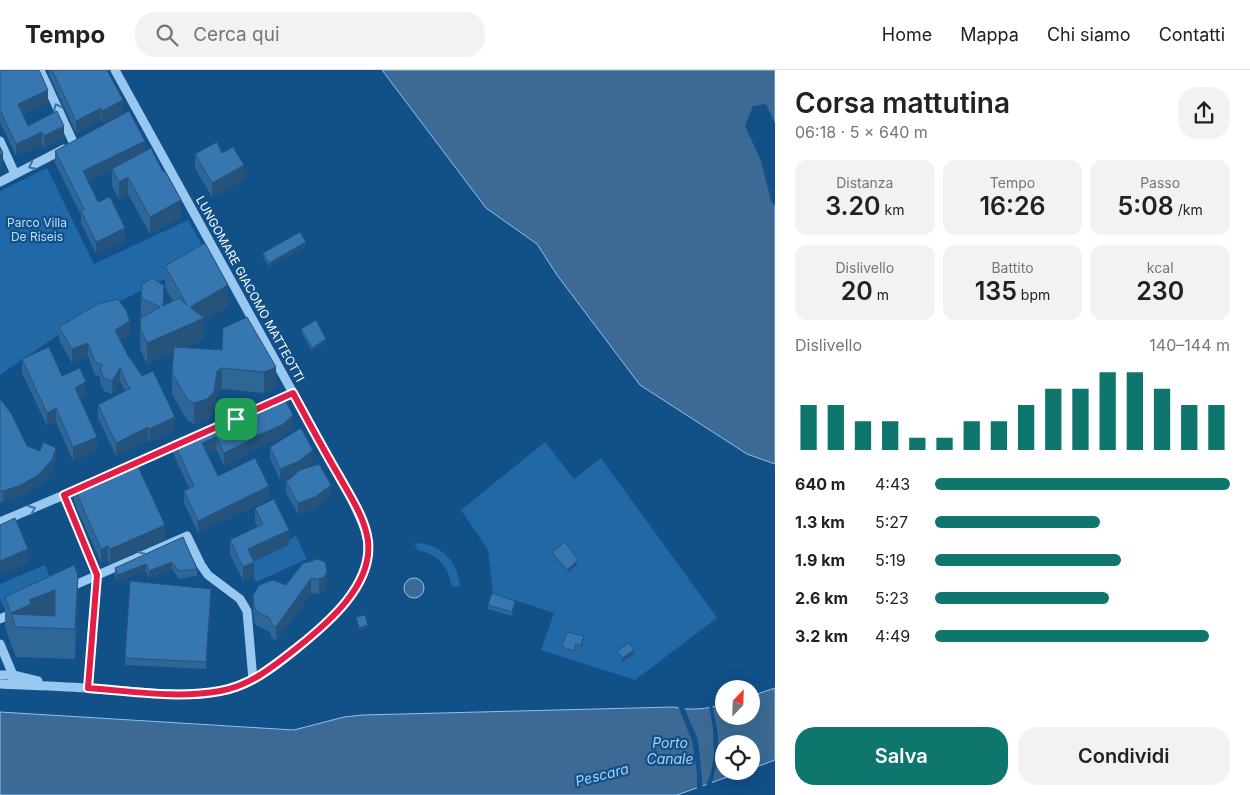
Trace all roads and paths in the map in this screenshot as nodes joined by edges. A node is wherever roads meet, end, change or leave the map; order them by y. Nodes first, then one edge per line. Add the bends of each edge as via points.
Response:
1 (40, 70) edge
2 (116, 70) edge
3 (0, 141) edge
4 (15, 174) junction
5 (0, 182) edge
6 (196, 436) edge
7 (117, 472) edge
8 (90, 484) edge
9 (64, 495) junction
10 (0, 522) edge
11 (97, 575) junction
12 (63, 590) edge
13 (27, 607) edge
14 (0, 620) edge
15 (0, 644) edge
16 (0, 675) edge
17 (12, 680) junction
18 (253, 680) junction
19 (0, 684) edge
20 (88, 688) junction

1 - 4 street via 78,142
2 - 18 street, LUNGOMARE GIACOMO MATTEOTTI via 134,114 361,520 368,540 368,556 348,599 317,632
3 - 4 street
4 - 5 street
6 - 7 street
8 - 9 street
10 -> 9 street
9 - 11 street
11 - 12 street
11 -> 18 street via 187,536 208,574 240,599 247,611
11 - 20 street
13 - 14 street
15 - 17 street
16 - 17 street
17 - 19 street
17 - 20 street, LUNGOMARE GIACOMO MATTEOTTI
18 - 20 street, LUNGOMARE GIACOMO MATTEOTTI via 233,688 199,694

